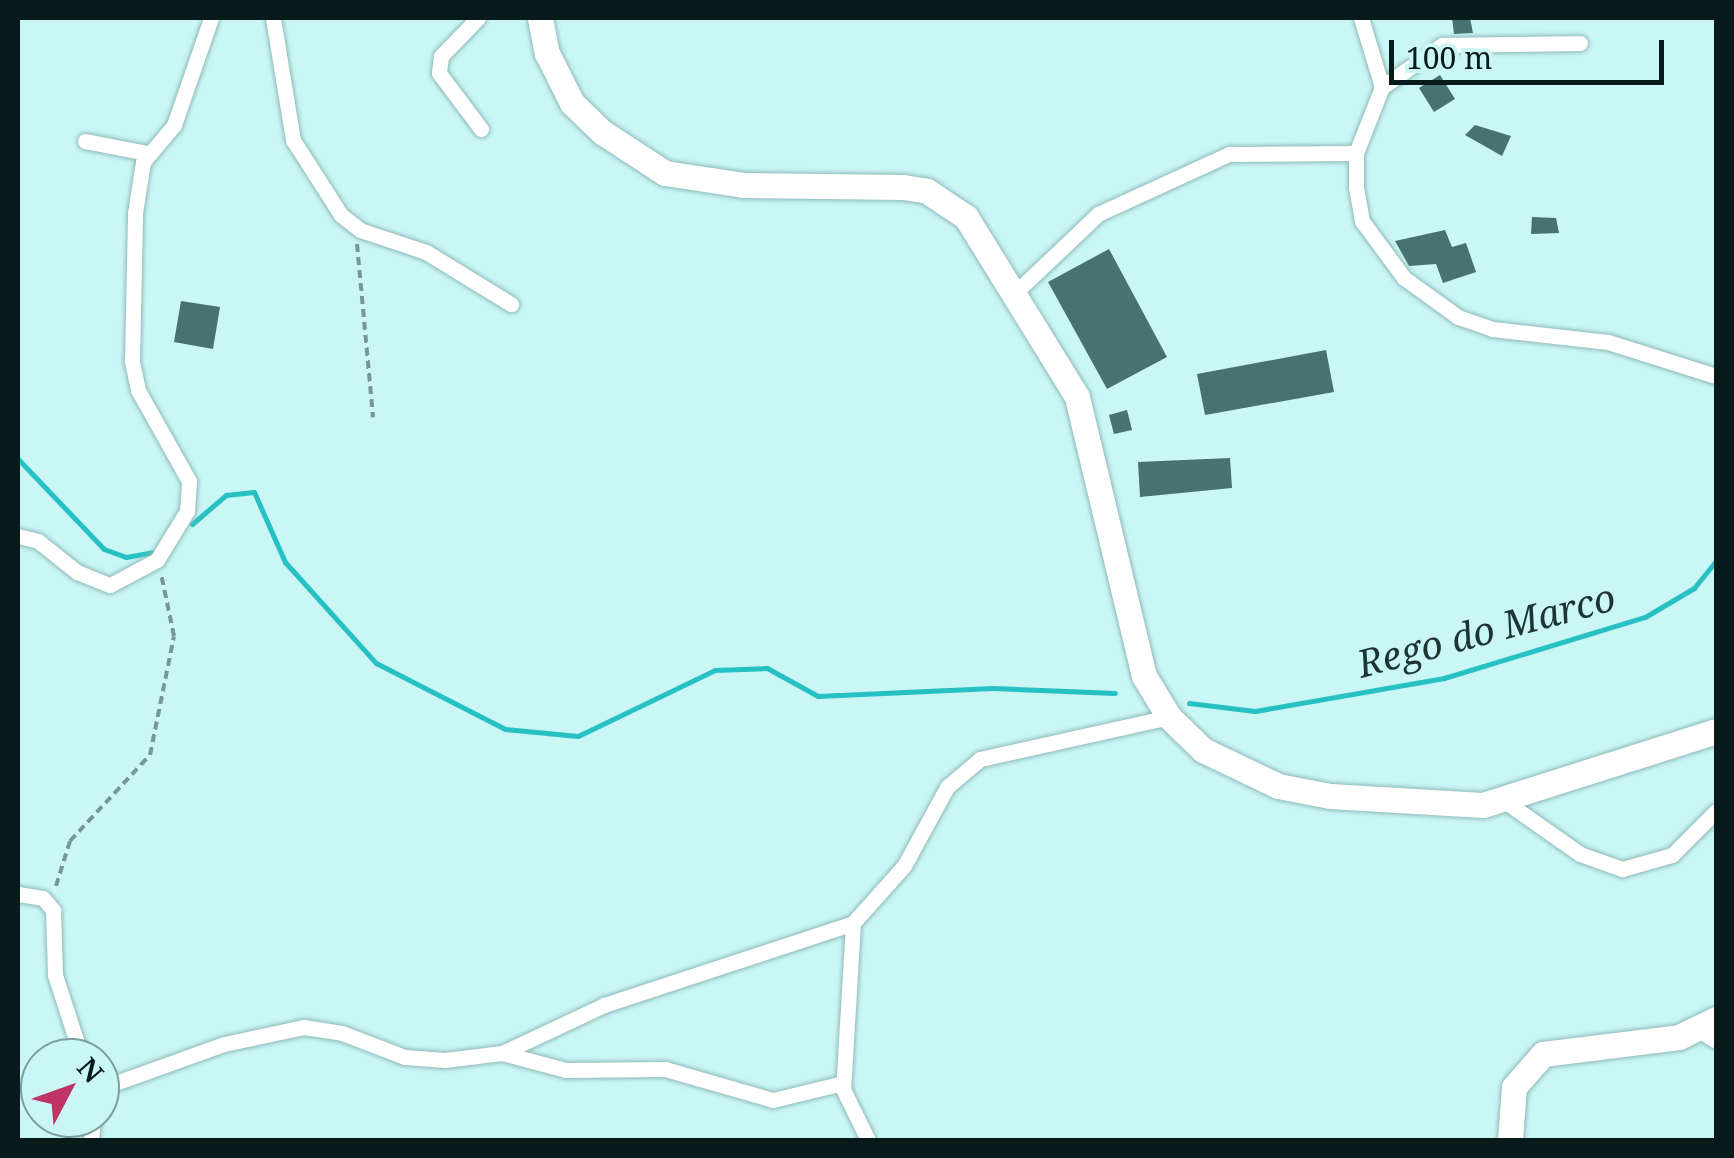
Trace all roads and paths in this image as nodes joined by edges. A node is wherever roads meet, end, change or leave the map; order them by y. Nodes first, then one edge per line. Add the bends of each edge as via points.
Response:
1 (211, 18) edge
2 (273, 18) edge
3 (478, 18) edge
4 (540, 18) edge
5 (1361, 18) edge
6 (1580, 43) dead end
7 (1382, 87) junction
8 (481, 129) dead end
9 (85, 141) dead end
10 (147, 153) junction
11 (1356, 153) junction
12 (360, 230) junction
13 (1017, 290) junction
14 (511, 304) dead end
15 (1716, 376) edge
16 (373, 417) dead end
17 (18, 536) edge
18 (157, 560) junction
19 (1169, 718) junction
20 (1716, 730) edge
21 (1506, 802) junction
22 (1716, 811) edge
23 (18, 894) edge
24 (49, 902) junction
25 (853, 923) junction
26 (1710, 1030) edge
27 (75, 1038) edge
28 (502, 1052) junction
29 (120, 1081) edge
30 (843, 1083) junction
31 (868, 1140) edge
32 (1510, 1140) edge

1 - 10 street via 174,124
2 - 12 street via 294,140 327,197
3 - 8 street via 442,56 439,73
4 - 13 main road via 546,53 572,102 637,158 701,182 928,192 966,217
5 - 7 street
6 - 7 street via 1442,45
7 - 11 street
9 - 10 street
10 - 18 street via 135,213 132,361 138,390 181,464 190,495 175,538
11 - 13 street via 1229,154 1098,214
11 - 15 street via 1362,221 1385,257 1430,300 1492,329 1608,342
12 - 14 street via 426,252
12 - 16 path via 358,276
13 - 19 main road via 1077,397 1133,645
17 - 18 street via 38,540 78,572 110,585
18 - 24 path via 174,636 150,756 70,840
19 - 21 main road via 1203,750 1278,786 1378,804
19 - 25 street via 999,752 967,766 947,788 904,866
20 - 21 main road via 1668,741
21 - 22 street via 1580,854 1622,869 1672,855
23 - 24 street
24 - 27 street via 55,975
25 - 28 street via 604,1005
25 - 30 street
26 - 32 main road via 1544,1054 1514,1086
28 - 29 street via 445,1060 405,1057 342,1033 304,1027 224,1044
28 - 30 street via 566,1070 664,1069 773,1100
30 - 31 street

